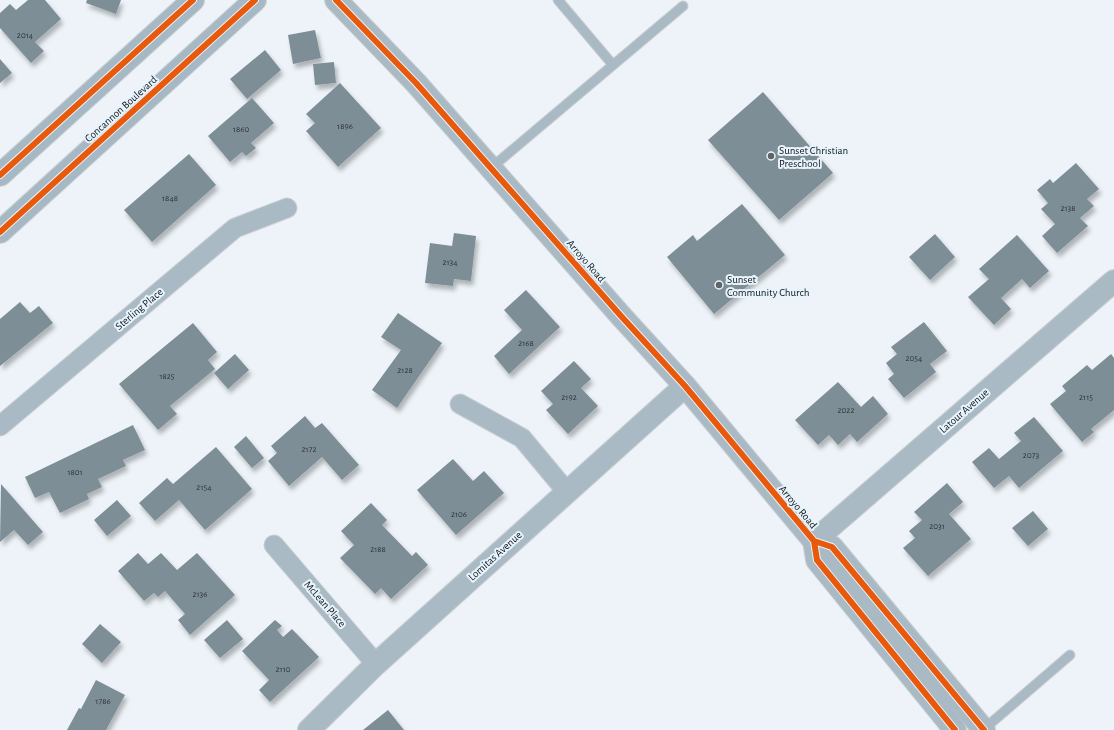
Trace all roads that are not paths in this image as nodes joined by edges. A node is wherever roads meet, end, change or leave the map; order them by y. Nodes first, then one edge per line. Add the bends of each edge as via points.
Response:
1 (192, 0) edge
2 (255, 0) edge
3 (336, 0) edge
4 (558, 0) edge
5 (683, 6) dead end
6 (613, 65) junction
7 (491, 168) junction
8 (0, 175) edge
9 (287, 208) dead end
10 (0, 232) edge
11 (1114, 281) edge
12 (685, 386) junction
13 (460, 404) dead end
14 (0, 426) edge
15 (567, 492) junction
16 (814, 541) junction
17 (274, 545) dead end
18 (1070, 655) dead end
19 (376, 664) junction
20 (309, 730) edge
21 (955, 730) edge
22 (983, 730) edge

1 - 8 main road
2 - 10 main road, Concannon Boulevard
3 - 7 street, Arroyo Road via 416,83
4 - 6 lane
5 - 6 lane
6 - 7 lane
7 - 12 street, Arroyo Road
9 - 14 street, Sterling Place via 235,228
11 - 16 street, Latour Avenue
12 - 15 street, Lomitas Avenue
12 - 16 street, Arroyo Road
13 - 15 street via 522,438
15 - 19 street, Lomitas Avenue
16 - 21 street, Arroyo Road via 817,560
16 - 22 street, Arroyo Road via 832,547
17 - 19 street, McLean Place
18 - 22 lane
19 - 20 street, Lomitas Avenue

